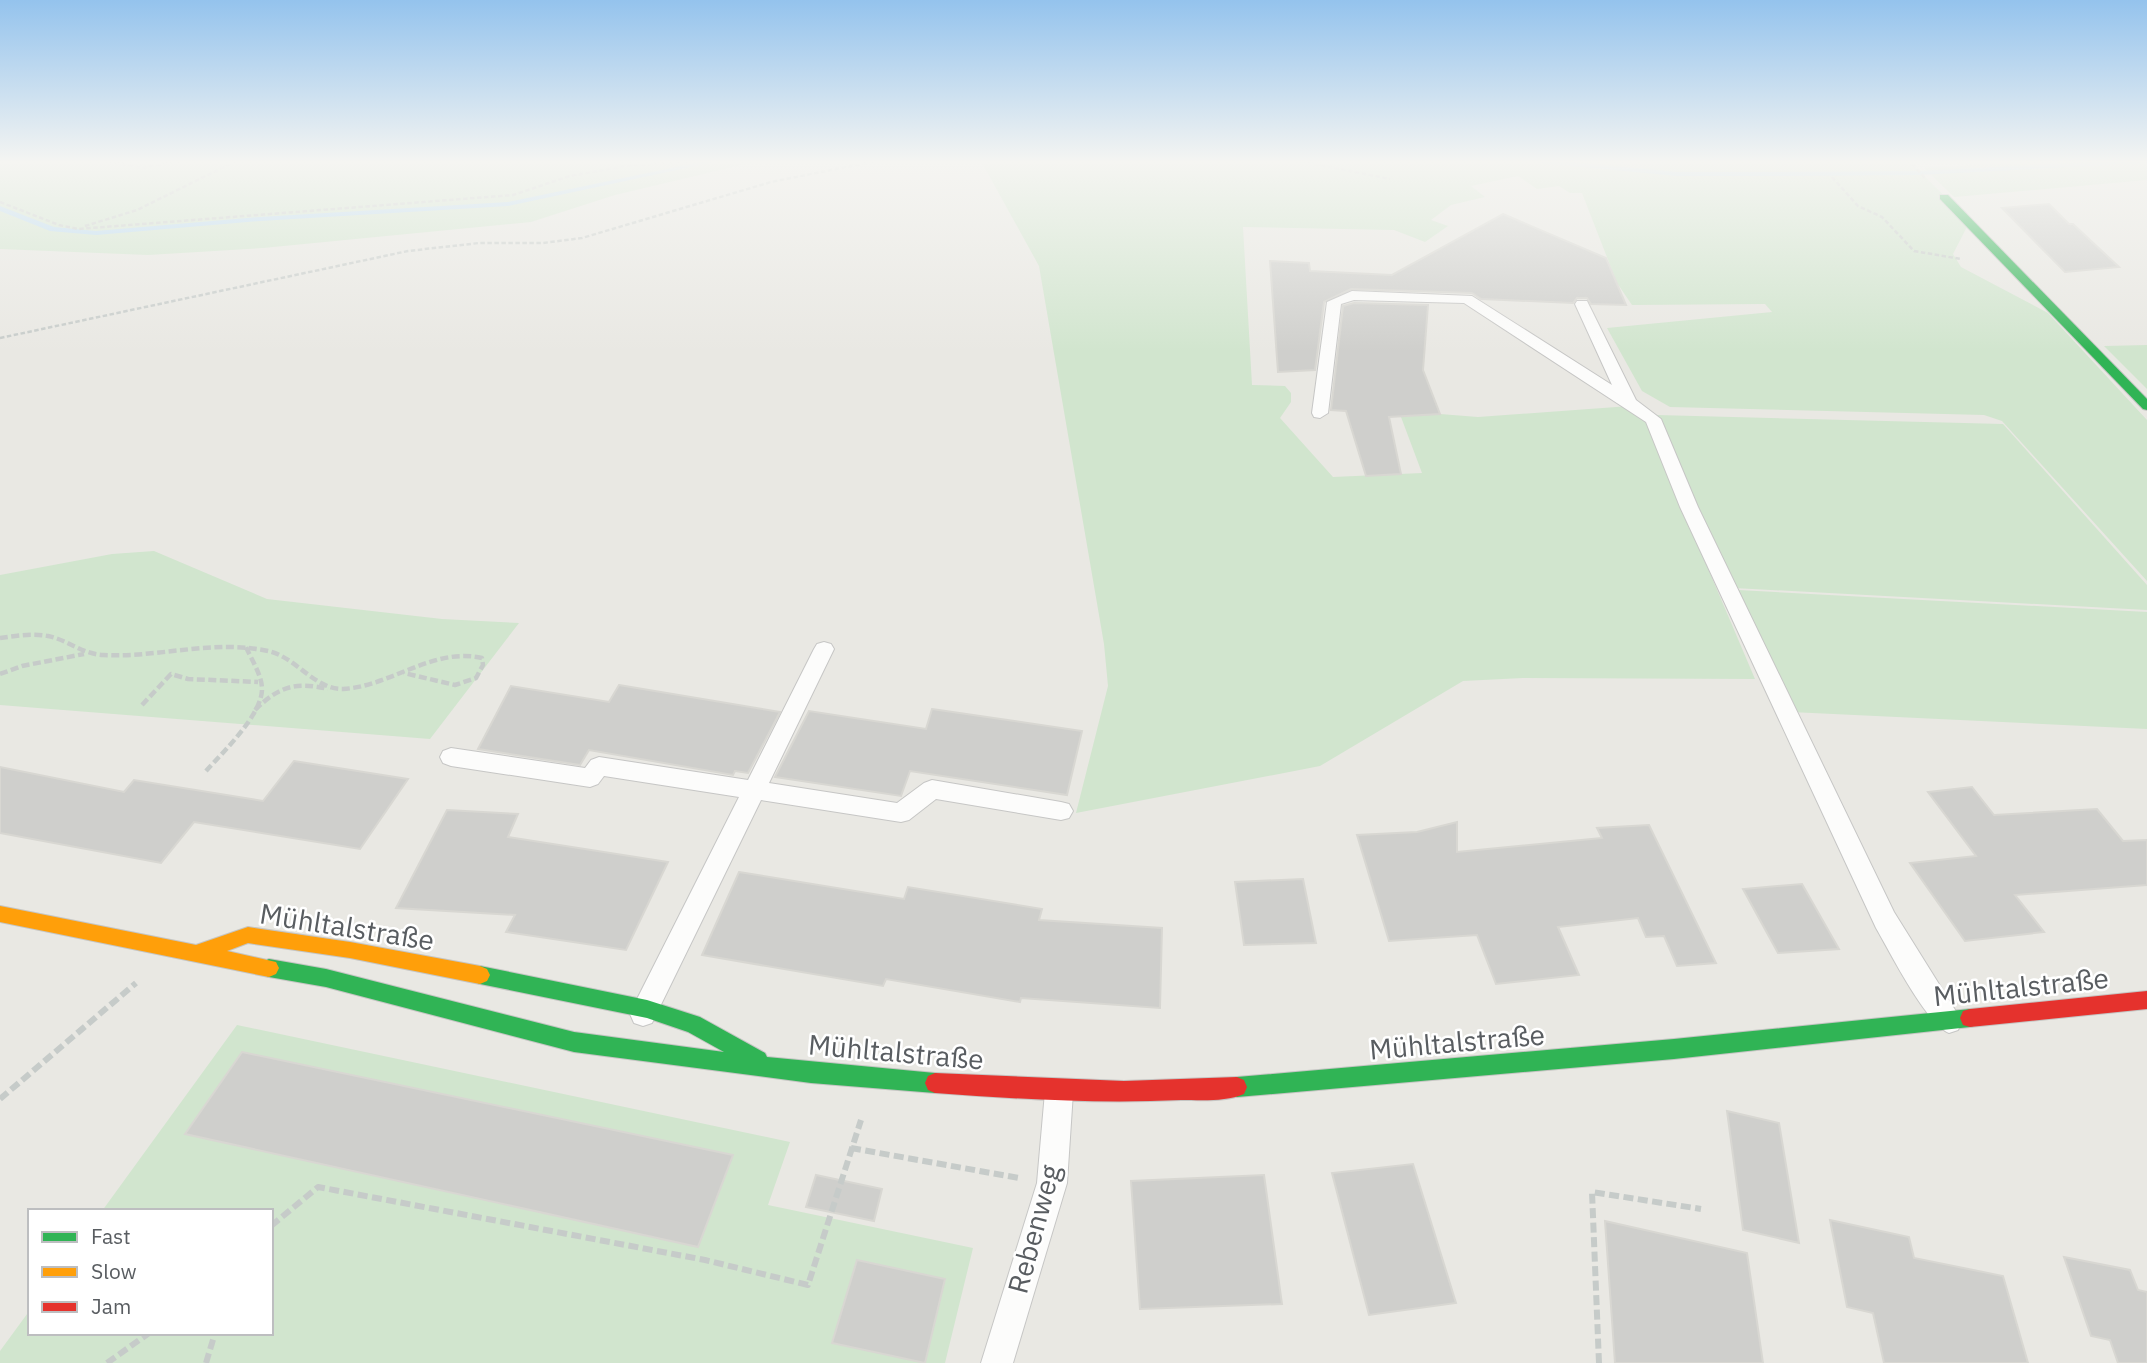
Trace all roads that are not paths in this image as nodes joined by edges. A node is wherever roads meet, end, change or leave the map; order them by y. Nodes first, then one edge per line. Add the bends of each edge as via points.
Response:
1 (1973, 225) edge
2 (1582, 304) dead end
3 (1630, 406) junction
4 (2147, 406) edge
5 (1320, 414) dead end
6 (824, 649) dead end
7 (451, 757) dead end
8 (754, 790) junction
9 (1061, 811) dead end
10 (0, 914) edge
11 (194, 953) junction
12 (2147, 1000) edge
13 (647, 1009) junction
14 (1949, 1021) junction
15 (616, 1049) junction
16 (771, 1068) junction
17 (1059, 1092) junction
18 (997, 1363) edge

1 - 4 street
2 - 3 lane
3 - 5 lane via 1467,299 1352,295 1334,302
3 - 14 lane via 1653,419 1689,507 1885,920
6 - 8 lane
7 - 8 lane via 590,778 599,766
8 - 9 lane via 901,813 932,789
8 - 13 lane
10 - 11 street, Mühltalstraße
11 - 13 street, Mühltalstraße via 248,936 350,950
11 - 15 street, Mühltalstraße via 326,978
12 - 14 street, Mühltalstraße
13 - 15 lane
13 - 16 street, Mühltalstraße via 693,1024
14 - 17 street, Mühltalstraße via 1181,1092
15 - 16 street, Mühltalstraße
16 - 17 street, Mühltalstraße
17 - 18 lane, Rebenweg via 1052,1184

